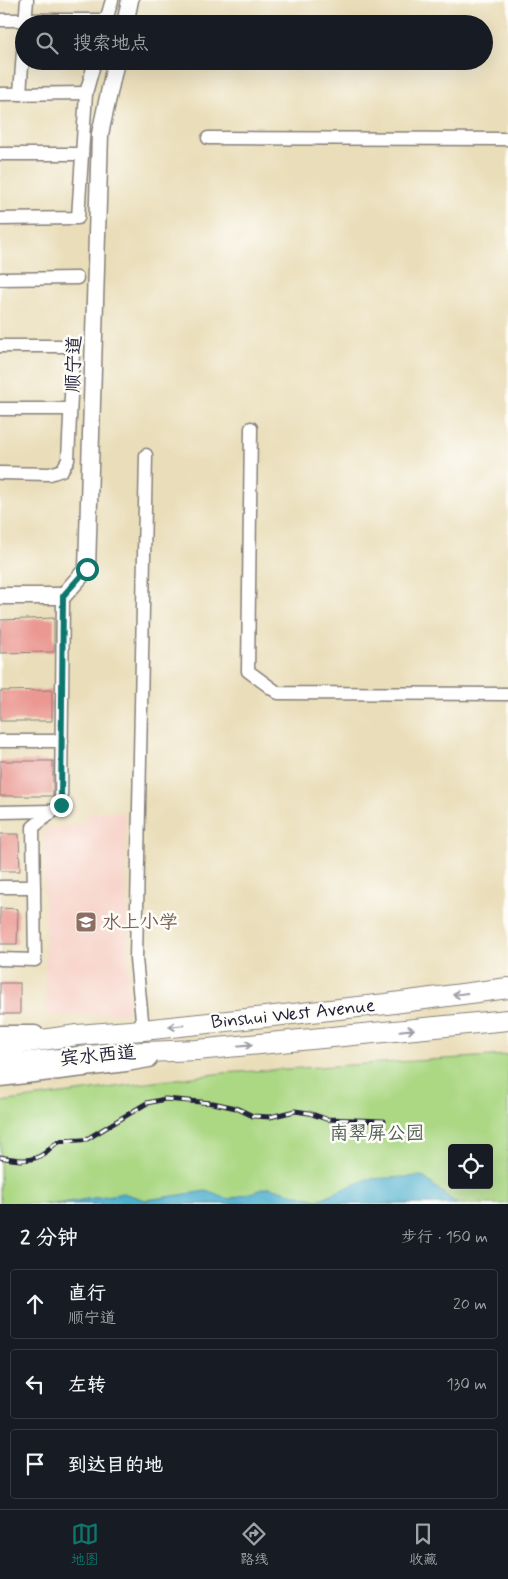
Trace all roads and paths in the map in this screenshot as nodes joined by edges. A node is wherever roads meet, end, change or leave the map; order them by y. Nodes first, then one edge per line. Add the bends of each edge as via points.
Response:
1 (27, 0) edge
2 (112, 0) edge
3 (130, 0) edge
4 (26, 15) edge
5 (108, 15) edge
6 (127, 15) edge
7 (0, 20) edge
8 (15, 21) edge
9 (22, 70) edge
10 (92, 70) edge
11 (114, 70) edge
12 (86, 93) junction
13 (0, 94) edge
14 (20, 94) junction
15 (208, 138) dead end
16 (508, 139) edge
17 (0, 154) edge
18 (82, 154) junction
19 (0, 219) edge
20 (77, 278) dead end
21 (0, 279) edge
22 (0, 346) edge
23 (0, 409) edge
24 (70, 409) junction
25 (251, 428) dead end
26 (146, 455) dead end
27 (0, 473) edge
28 (0, 596) edge
29 (63, 596) junction
30 (508, 694) edge
31 (0, 741) edge
32 (62, 741) junction
33 (52, 811) junction
34 (0, 812) edge
35 (0, 887) edge
36 (34, 887) junction
37 (0, 959) edge
38 (508, 988) edge
39 (508, 1020) edge
40 (143, 1030) junction
41 (0, 1034) edge
42 (77, 1035) junction
43 (0, 1046) edge
44 (196, 1050) junction
45 (0, 1065) edge
46 (0, 1078) edge

1 - 4 street
2 - 5 street
3 - 6 street
7 - 8 street
9 - 14 street
10 - 12 street
11 - 29 street, 顺宁道 via 100,134 87,569
12 - 14 street
12 - 18 street
13 - 14 street
15 - 16 street
17 - 18 street
18 - 19 street via 78,218
20 - 21 street
22 - 24 street via 66,346 72,353
23 - 24 street
24 - 27 street via 68,460 62,470 50,474
25 - 30 street via 248,671 278,693
26 - 40 street via 136,959
28 - 29 street
29 - 32 street
31 - 32 street
32 - 33 street via 61,805
33 - 34 street
33 - 36 street via 33,827
35 - 36 street
36 - 37 street via 35,960
38 -> 40 main road, Binshui West Avenue
44 -> 39 main road, Binshui West Avenue
40 - 42 main road, Binshui West Avenue
41 - 42 street
42 - 43 main road, 宾水西道
44 - 45 main road, 宾水西道 via 120,1053
44 - 46 street via 126,1063

